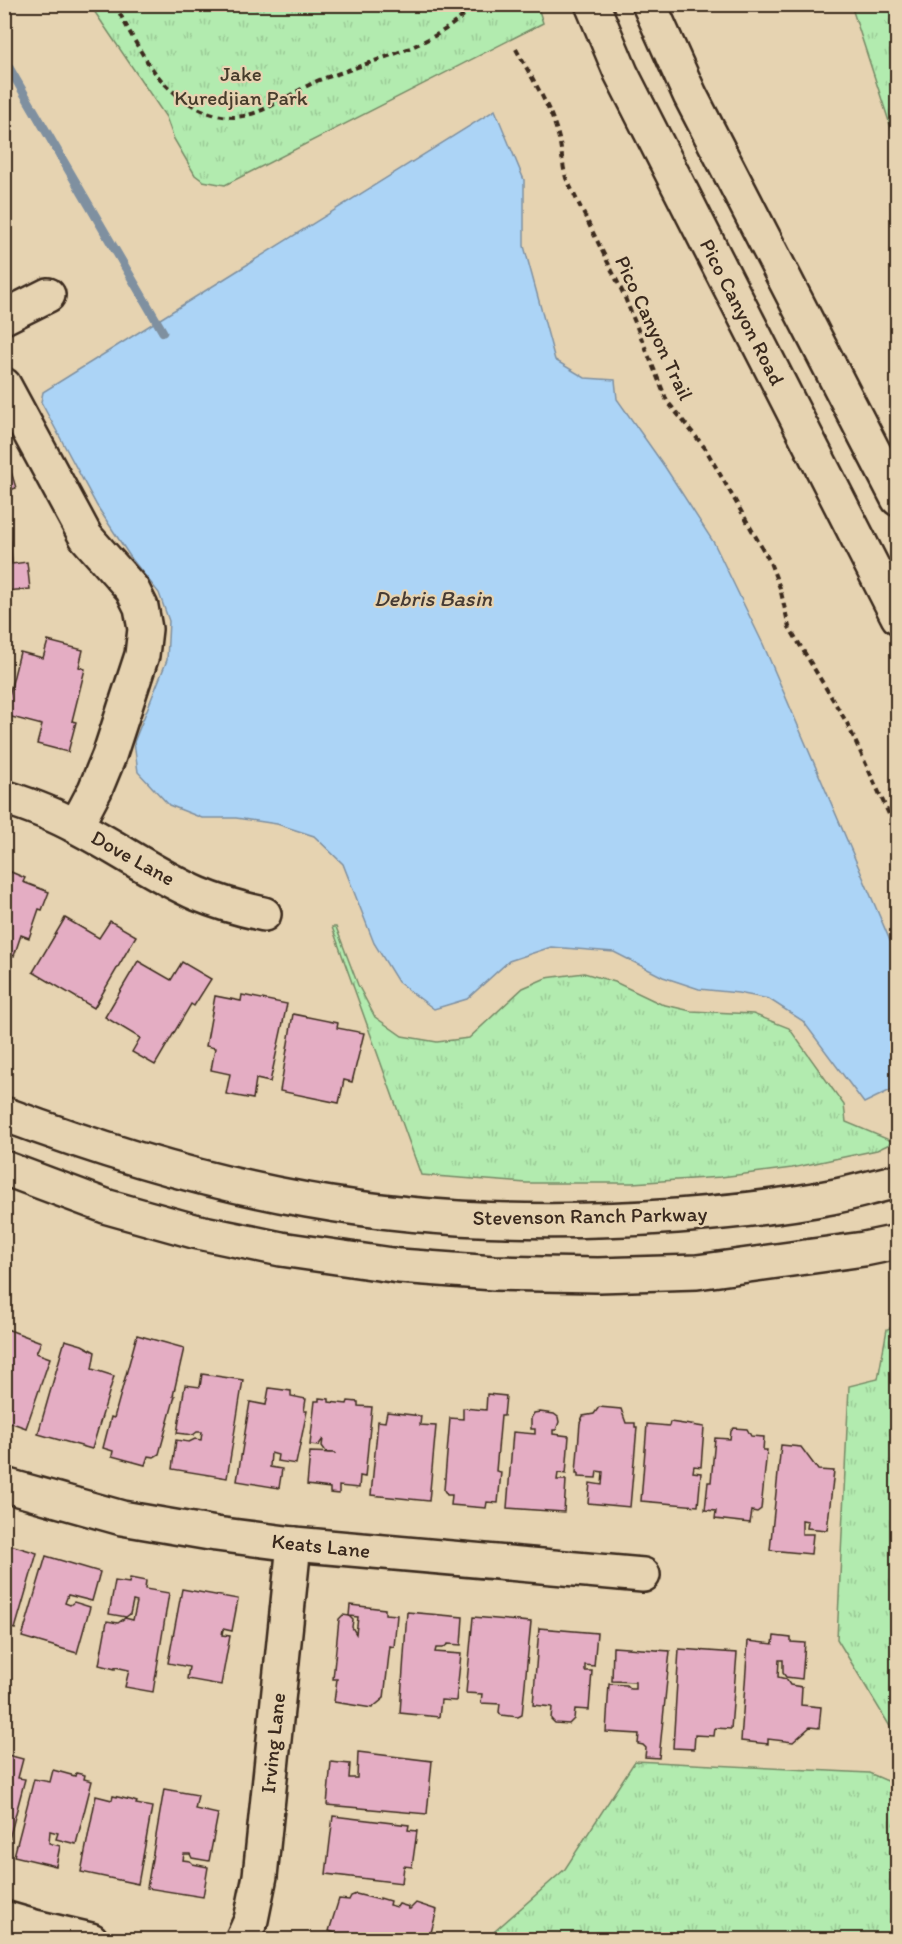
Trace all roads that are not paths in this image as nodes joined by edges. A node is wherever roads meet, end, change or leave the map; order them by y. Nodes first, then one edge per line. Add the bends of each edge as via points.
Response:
1 (592, 4) edge
2 (649, 4) edge
3 (48, 295) dead end
4 (4, 317) edge
5 (4, 385) edge
6 (897, 500) edge
7 (897, 617) edge
8 (4, 797) edge
9 (76, 826) junction
10 (264, 914) dead end
11 (4, 1114) edge
12 (4, 1168) edge
13 (894, 1182) edge
14 (897, 1242) edge
15 (4, 1485) edge
16 (294, 1544) junction
17 (643, 1575) dead end
18 (4, 1918) edge
19 (91, 1940) edge
20 (242, 1940) edge

1 - 7 main road, Pico Canyon Road via 621,73
2 - 6 main road via 690,95
3 - 4 main road
5 - 9 main road via 86,537 132,589 145,629 142,655 109,756
8 - 9 main road, Dove Lane
9 - 10 main road, Dove Lane via 160,876 231,906
11 - 13 main road, Stevenson Ranch Parkway via 157,1166 243,1186 307,1200 456,1219 539,1222 745,1211
12 - 14 main road via 108,1207 194,1231 281,1249 399,1266 495,1273 697,1272
15 - 16 main road, Keats Lane via 122,1518
16 - 17 main road, Keats Lane
16 - 20 main road, Irving Lane via 260,1876 251,1920
18 - 19 main road

